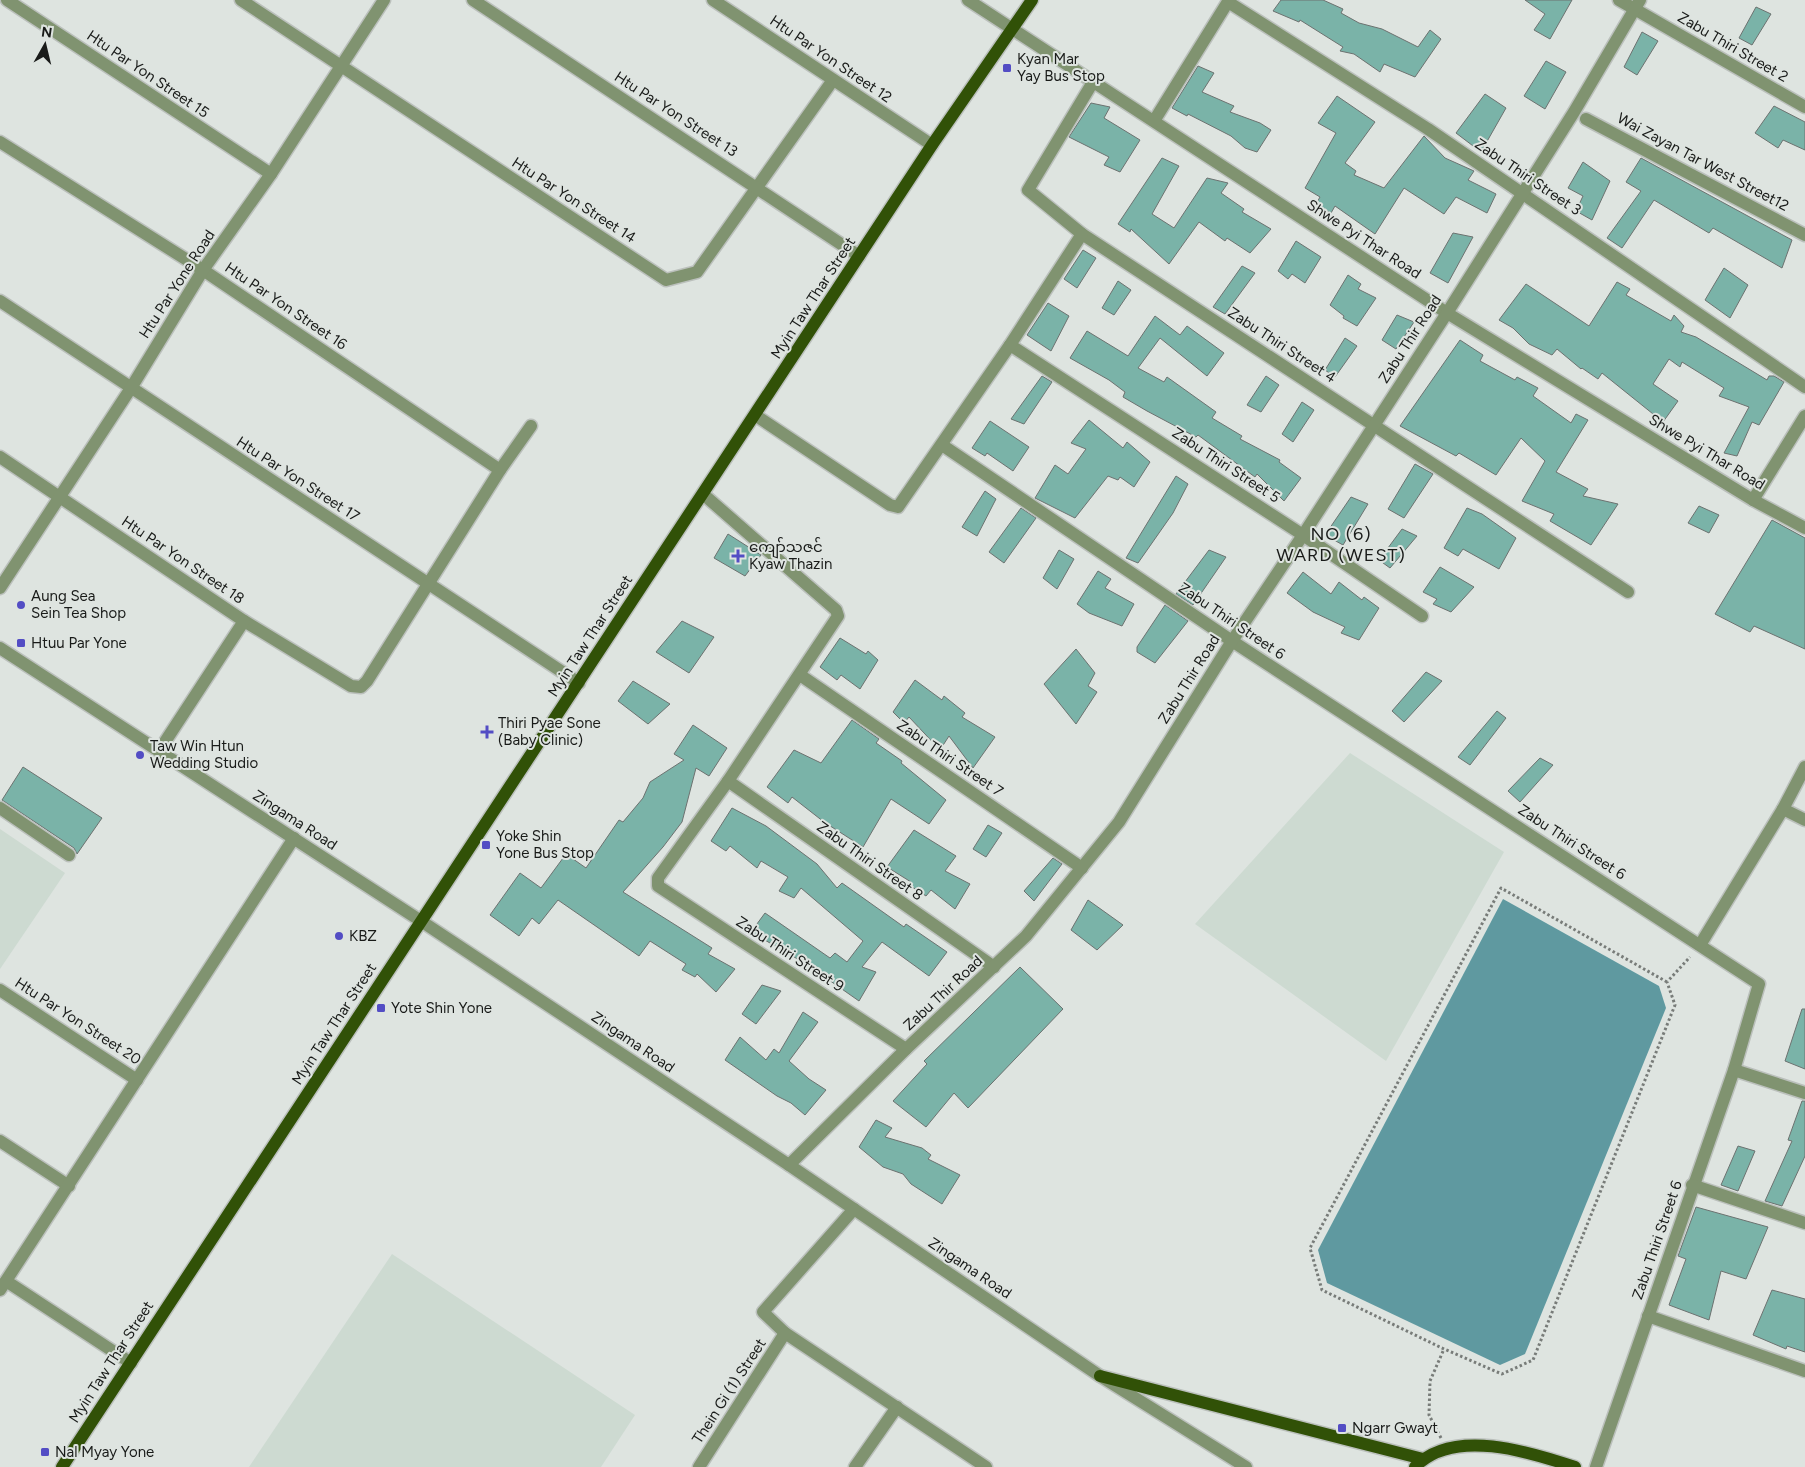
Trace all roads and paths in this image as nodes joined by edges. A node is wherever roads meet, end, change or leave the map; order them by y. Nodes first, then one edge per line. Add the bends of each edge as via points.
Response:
1 (7, 0) edge
2 (240, 0) edge
3 (384, 0) edge
4 (473, 0) edge
5 (713, 0) edge
6 (968, 0) edge
7 (1032, 0) edge
8 (1619, 0) edge
9 (1228, 1) edge
10 (1637, 5) edge
11 (1013, 30) junction
12 (341, 67) junction
13 (833, 80) junction
14 (1093, 82) junction
15 (1805, 107) edge
16 (1586, 119) dead end
17 (1154, 121) junction
18 (0, 142) edge
19 (932, 145) junction
20 (270, 174) junction
21 (757, 188) junction
22 (1523, 192) junction
23 (1082, 234) junction
24 (1805, 235) edge
25 (860, 256) junction
26 (203, 270) junction
27 (0, 301) edge
28 (1447, 313) junction
29 (1010, 345) junction
30 (1805, 387) edge
31 (131, 388) junction
32 (755, 415) junction
33 (1805, 416) edge
34 (1374, 425) junction
35 (531, 426) dead end
36 (942, 445) junction
37 (0, 458) edge
38 (500, 470) junction
39 (703, 494) junction
40 (60, 497) junction
41 (1753, 500) junction
42 (1805, 528) edge
43 (1303, 535) junction
44 (429, 584) junction
45 (0, 588) edge
46 (1628, 592) dead end
47 (1422, 616) dead end
48 (244, 621) junction
49 (1232, 641) junction
50 (0, 648) edge
51 (800, 675) junction
52 (579, 683) junction
53 (159, 751) junction
54 (1805, 767) edge
55 (728, 781) junction
56 (0, 808) edge
57 (1783, 809) junction
58 (1805, 820) edge
59 (294, 838) junction
60 (69, 855) dead end
61 (1082, 868) junction
62 (422, 921) junction
63 (1700, 945) junction
64 (994, 967) junction
65 (1668, 982) junction
66 (0, 990) edge
67 (906, 1049) junction
68 (1734, 1070) junction
69 (137, 1080) junction
70 (1805, 1093) edge
71 (0, 1141) edge
72 (789, 1165) junction
73 (1692, 1185) junction
74 (69, 1186) junction
75 (854, 1209) junction
76 (1805, 1223) edge
77 (2, 1287) edge
78 (1648, 1316) junction
79 (786, 1333) junction
80 (1444, 1349) junction
81 (131, 1363) junction
82 (1805, 1371) edge
83 (1100, 1376) junction
84 (897, 1408) junction
85 (1447, 1448) junction
86 (1419, 1463) edge
87 (1549, 1463) edge
88 (62, 1467) edge
89 (699, 1467) edge
90 (855, 1467) edge
91 (986, 1467) edge
92 (1246, 1467) edge
93 (1575, 1467) edge
94 (1596, 1467) edge

1 - 20 street, Htu Par Yon Street 15
2 - 12 street, Htu Par Yon Street 14
3 - 12 street, Htu Par Yone Road
4 - 21 street, Htu Par Yon Street 13
5 - 13 street, Htu Par Yon Street 12
6 - 11 street, Shwe Pyi Thar Road
7 - 11 main road, Myin Taw Thar Street
8 - 10 street, Zabu Thiri Street 2
9 - 17 street
9 - 22 street, Zabu Thiri Street 3
10 - 15 street, Zabu Thiri Street 2
10 - 22 street, Zabu Thir Road
11 - 14 street, Shwe Pyi Thar Road
11 - 19 main road, Myin Taw Thar Street
12 - 20 street, Htu Par Yone Road
12 - 21 street, Htu Par Yon Street 14 via 666,280 697,272
13 - 19 street, Htu Par Yon Street 12
13 - 21 street, Htu Par Yon Street 14
14 - 17 street, Shwe Pyi Thar Road
14 - 23 street, Zabu Thiri Street 4 via 1028,190
16 - 24 street, Wai Zayan Tar West Street12
17 - 28 street, Shwe Pyi Thar Road
18 - 26 street, Htu Par Yon Street 16
19 - 25 main road, Myin Taw Thar Street
20 - 26 street, Htu Par Yone Road
21 - 25 street, Htu Par Yon Street 13
22 - 28 street, Zabu Thir Road
22 - 30 street, Zabu Thiri Street 3
23 - 29 street
23 - 34 street, Zabu Thiri Street 4
25 - 32 main road, Myin Taw Thar Street
26 - 31 street, Htu Par Yone Road
26 - 38 street, Htu Par Yon Street 16
27 - 31 street, Htu Par Yon Street 17
28 - 34 street, Zabu Thir Road
28 - 41 street, Shwe Pyi Thar Road
29 - 36 street
29 - 43 street, Zabu Thiri Street 5
31 - 40 street, Htu Par Yone Road
31 - 44 street, Htu Par Yon Street 17
32 - 36 street via 898,508
32 - 39 main road, Myin Taw Thar Street
33 - 41 street
34 - 43 street, Zabu Thir Road
34 - 46 street, Zabu Thiri Street 4
35 - 38 street
36 - 49 street, Zabu Thiri Street 6
37 - 40 street, Htu Par Yon Street 18
38 - 44 street
39 - 51 street via 836,610 835,622
39 - 52 main road, Myin Taw Thar Street
40 - 45 street, Htu Par Yone Road
40 - 48 street, Htu Par Yon Street 18
41 - 42 street, Shwe Pyi Thar Road
43 - 47 street, Zabu Thiri Street 5
43 - 49 street, Zabu Thir Road
44 - 48 street, Htu Par Yon Street 18 via 361,687 351,686
44 - 52 street, Htu Par Yon Street 17
48 - 53 street
49 - 61 street, Zabu Thir Road via 1119,822
49 - 63 street, Zabu Thiri Street 6
50 - 53 street, Zingama Road
51 - 55 street
51 - 61 street, Zabu Thiri Street 7
52 - 62 main road, Myin Taw Thar Street
53 - 59 street, Zingama Road
54 - 57 street
55 - 64 street, Zabu Thiri Street 8
55 - 67 street, Zabu Thiri Street 9 via 658,878 658,886
56 - 60 street
57 - 58 street
57 - 63 street
59 - 62 street, Zingama Road
59 - 69 street
61 - 64 street, Zabu Thir Road via 1026,936
62 - 72 street, Zingama Road
62 - 81 main road, Myin Taw Thar Street
63 - 65 path
63 - 68 street, Zabu Thiri Street 6 via 1760,984
64 - 67 street, Zabu Thir Road
65 - 80 path via 1675,1005 1533,1360 1502,1374
65 - 80 path via 1501,888 1310,1248 1322,1290
66 - 69 street, Htu Par Yon Street 20
67 - 72 street, Zabu Thir Road
68 - 70 street
68 - 73 street, Zabu Thiri Street 6
69 - 74 street
71 - 74 street
72 - 75 street, Zingama Road
73 - 76 street
73 - 78 street, Zabu Thiri Street 6
74 - 77 street
75 - 79 street via 763,1312
75 - 83 street, Zingama Road
77 - 81 street
78 - 82 street
78 - 94 street, Zabu Thiri Street 6
79 - 84 street
79 - 89 street, Thein Gi (1) Street
80 - 85 path via 1430,1381 1429,1415
81 - 88 main road, Myin Taw Thar Street
83 - 86 main road
83 - 92 street, Zingama Road
84 - 90 street
84 - 91 street
85 - 86 main road
85 - 87 main road via 1485,1445
87 - 93 main road

